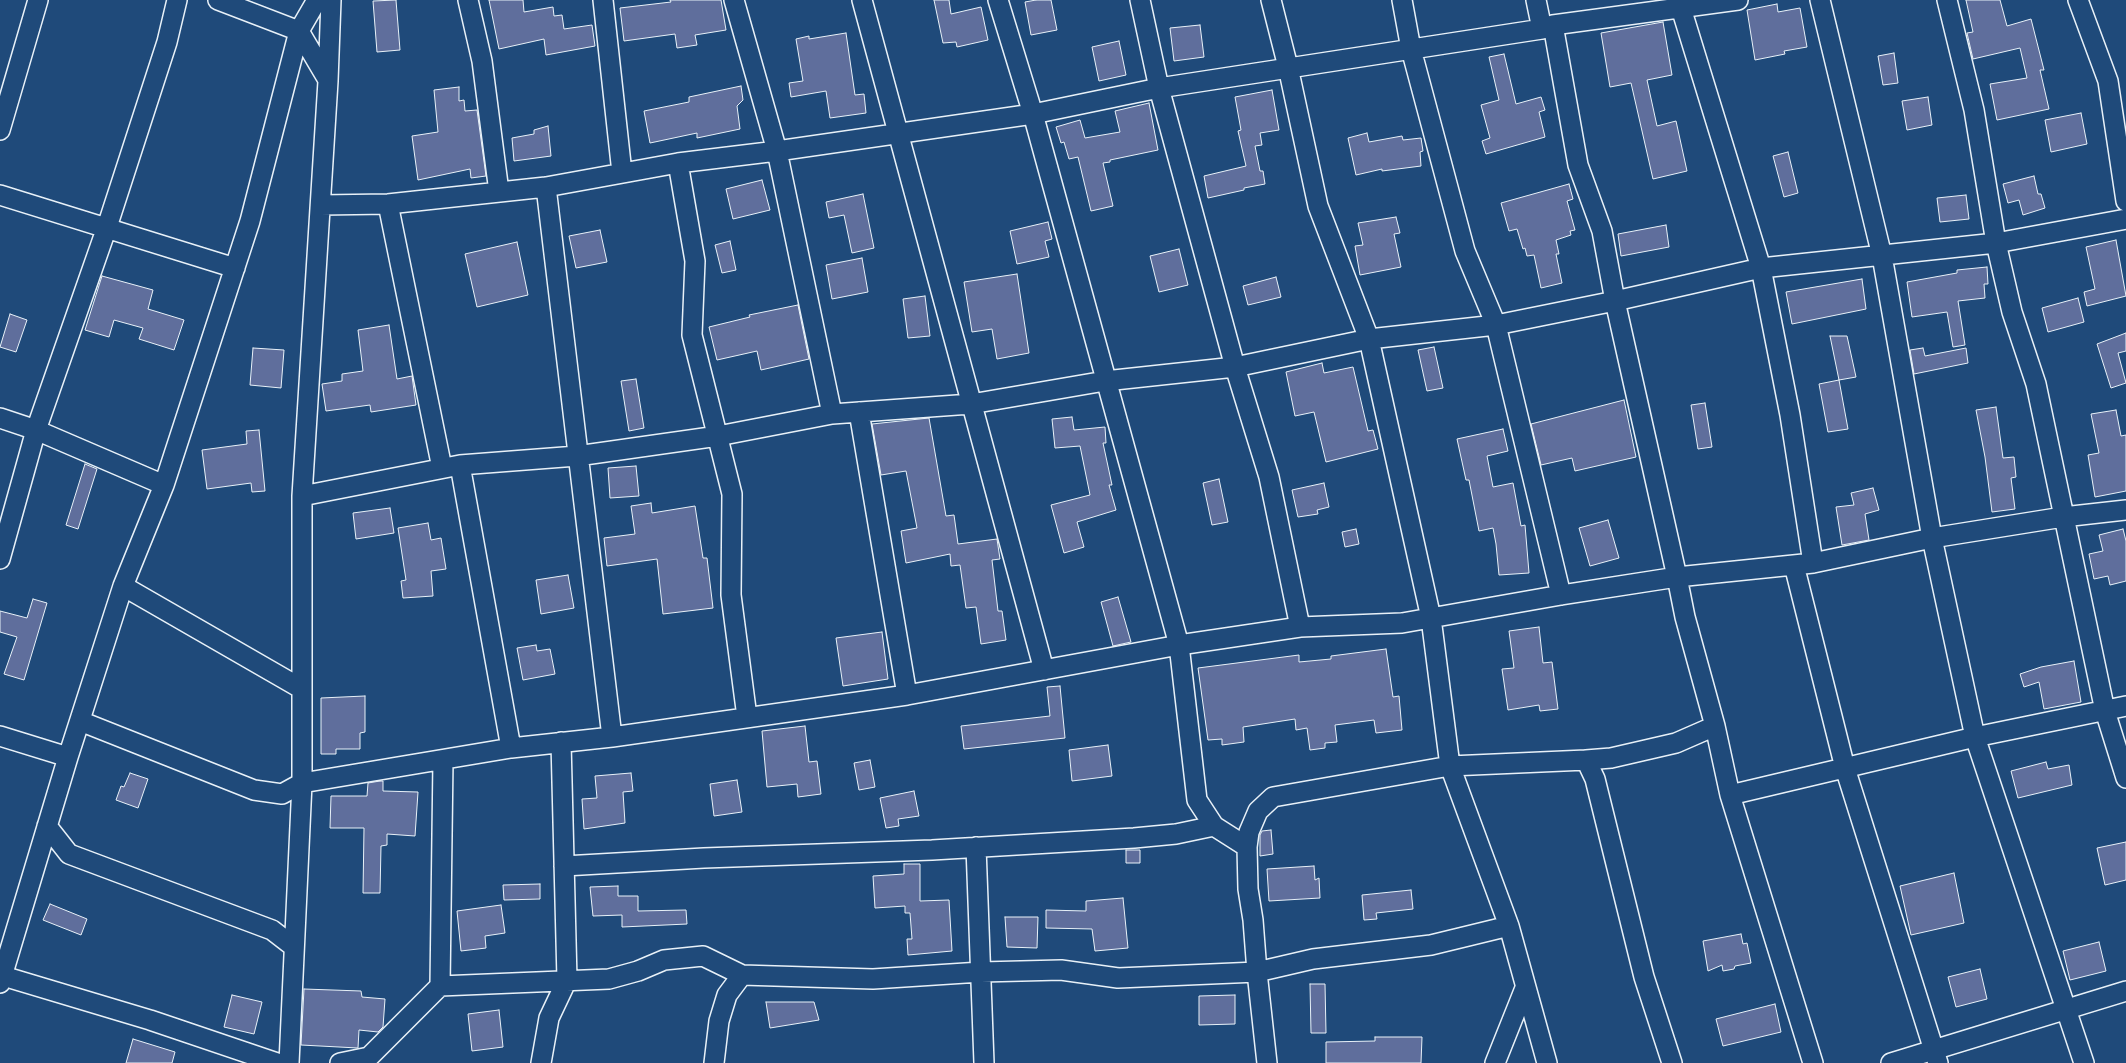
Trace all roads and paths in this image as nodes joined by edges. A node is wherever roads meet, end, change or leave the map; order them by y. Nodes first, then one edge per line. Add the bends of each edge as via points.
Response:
1 (38, 0) edge
2 (178, 0) edge
3 (218, 0) edge
4 (318, 0) edge
5 (330, 0) edge
6 (468, 0) edge
7 (603, 0) edge
8 (734, 0) edge
9 (862, 0) edge
10 (998, 0) edge
11 (1140, 0) edge
12 (1271, 0) edge
13 (1402, 0) edge
14 (1536, 0) edge
15 (1738, 0) edge
16 (1820, 0) edge
17 (1947, 0) edge
18 (2078, 0) edge
19 (1681, 8) junction
20 (1548, 27) junction
21 (299, 31) junction
22 (1411, 49) junction
23 (1288, 67) junction
24 (328, 81) junction
25 (1159, 88) junction
26 (1033, 114) junction
27 (1, 120) edge
28 (899, 133) junction
29 (777, 151) junction
30 (678, 163) junction
31 (622, 173) junction
32 (546, 188) junction
33 (499, 192) junction
34 (0, 195) edge
35 (2126, 201) edge
36 (388, 204) junction
37 (321, 205) junction
38 (2126, 218) edge
39 (107, 227) junction
40 (1996, 243) junction
41 (1882, 256) junction
42 (235, 268) junction
43 (1761, 268) junction
44 (1615, 302) junction
45 (1496, 325) junction
46 (1369, 338) junction
47 (1235, 366) junction
48 (1106, 381) junction
49 (971, 404) junction
50 (859, 412) junction
51 (832, 414) junction
52 (0, 418) edge
53 (36, 430) junction
54 (718, 436) junction
55 (577, 456) junction
56 (451, 467) junction
57 (164, 485) junction
58 (302, 496) junction
59 (2126, 510) edge
60 (2063, 517) junction
61 (1932, 538) junction
62 (0, 559) edge
63 (1813, 563) junction
64 (1794, 566) junction
65 (1677, 577) junction
66 (123, 586) junction
67 (1561, 595) junction
68 (1430, 618) junction
69 (1300, 627) junction
70 (1179, 645) junction
71 (1044, 670) junction
72 (302, 689) junction
73 (907, 695) junction
74 (2126, 706) edge
75 (2105, 711) junction
76 (747, 717) junction
77 (80, 721) junction
78 (1714, 726) junction
79 (0, 736) edge
80 (612, 737) junction
81 (1975, 737) junction
82 (561, 742) junction
83 (511, 748) junction
84 (68, 757) junction
85 (443, 760) junction
86 (1586, 760) junction
87 (1450, 766) junction
88 (1846, 768) junction
89 (2126, 778) edge
90 (302, 783) junction
91 (1730, 795) junction
92 (47, 826) junction
93 (1214, 826) junction
94 (1247, 846) junction
95 (976, 847) junction
96 (564, 866) junction
97 (1508, 926) junction
98 (294, 947) junction
99 (981, 972) junction
100 (1257, 972) junction
101 (742, 975) junction
102 (1, 980) edge
103 (567, 980) junction
104 (440, 986) junction
105 (1525, 988) junction
106 (2126, 991) edge
107 (2067, 1008) junction
108 (1936, 1056) edge
109 (277, 1063) edge
110 (289, 1063) edge
111 (340, 1063) edge
112 (541, 1063) edge
113 (714, 1063) edge
114 (984, 1063) edge
115 (1267, 1063) edge
116 (1495, 1063) edge
117 (1547, 1063) edge
118 (1672, 1063) edge
119 (1813, 1063) edge
120 (1891, 1063) edge
121 (2084, 1063) edge

1 - 27 street
2 - 39 street
3 - 21 street
4 - 21 street
5 - 24 street
6 - 33 street via 482,61
7 - 31 street
8 - 29 street
9 - 28 street
10 - 26 street
11 - 25 street
12 - 23 street
13 - 22 street
14 - 20 street
15 - 19 street
16 - 41 street
17 - 40 street via 1974,110
18 - 35 street via 2108,81
19 - 20 street
19 - 43 street
20 - 22 street
20 - 44 street via 1578,165 1602,231
21 - 24 street
21 - 42 street
22 - 23 street
22 - 45 street via 1465,251
23 - 25 street
23 - 46 street via 1318,206
24 - 37 street
25 - 26 street
25 - 47 street
26 - 28 street
26 - 48 street
28 - 29 street
28 - 49 street
29 - 30 street
29 - 51 street
30 - 31 street
30 - 54 street via 695,261 692,335
31 - 32 street
32 - 33 street
32 - 55 street
33 - 36 street
34 - 39 street
36 - 37 street
36 - 56 street
37 - 58 street
38 - 40 street
39 - 42 street
39 - 53 street
40 - 41 street
40 - 60 street via 2012,312 2036,384
41 - 43 street
41 - 61 street
42 - 57 street
43 - 44 street
43 - 63 street via 1790,415
44 - 45 street
44 - 65 street
45 - 46 street
45 - 67 street
46 - 47 street
46 - 68 street
47 - 48 street
47 - 69 street via 1269,477
48 - 49 street
48 - 70 street
49 - 50 street
49 - 71 street
50 - 51 street
50 - 73 street
51 - 54 street
52 - 53 street
53 - 57 street
53 - 62 street
54 - 55 street
54 - 76 street via 732,494 731,595
55 - 56 street
55 - 80 street
56 - 58 street
56 - 83 street
57 - 66 street
58 - 72 street
59 - 60 street
60 - 61 street
60 - 75 street
61 - 63 street
61 - 81 street
63 - 64 street
64 - 65 street
64 - 88 street
65 - 67 street
65 - 78 street
66 - 72 street
66 - 77 street
67 - 68 street
68 - 69 street via 1402,623
68 - 87 street
69 - 70 street
70 - 71 street
70 - 93 street via 1197,800
71 - 73 street
72 - 90 street
73 - 76 street
74 - 75 street
75 - 81 street
75 - 89 street
76 - 80 street
77 - 84 street
77 - 90 street via 254,790 282,794
78 - 86 street via 1676,743 1611,758
78 - 91 street
79 - 84 street
80 - 82 street
81 - 88 street
81 - 107 street
82 - 83 street
82 - 96 street
83 - 85 street
84 - 92 street
85 - 90 street
85 - 104 street
86 - 87 street
86 - 118 street via 1595,778 1644,977
87 - 94 street via 1273,797 1258,811
87 - 97 street
88 - 91 street
88 - 108 street
90 - 98 street
91 - 119 street
92 - 98 street via 69,854 272,930
92 - 102 street
93 - 94 street
93 - 95 street via 1134,838
94 - 100 street
95 - 96 street
95 - 99 street
96 - 103 street
97 - 100 street via 1431,945 1313,959
97 - 105 street
98 - 110 street
99 - 100 street via 1062,970 1118,978
99 - 101 street via 873,979
99 - 114 street
100 - 115 street
101 - 103 street via 703,956 664,960 609,979
101 - 113 street via 727,996 719,1021
102 - 109 street via 150,1020
103 - 104 street
103 - 112 street via 549,1018
104 - 111 street via 370,1057
105 - 116 street
105 - 117 street
106 - 107 street
107 - 108 street
107 - 121 street
108 - 120 street

